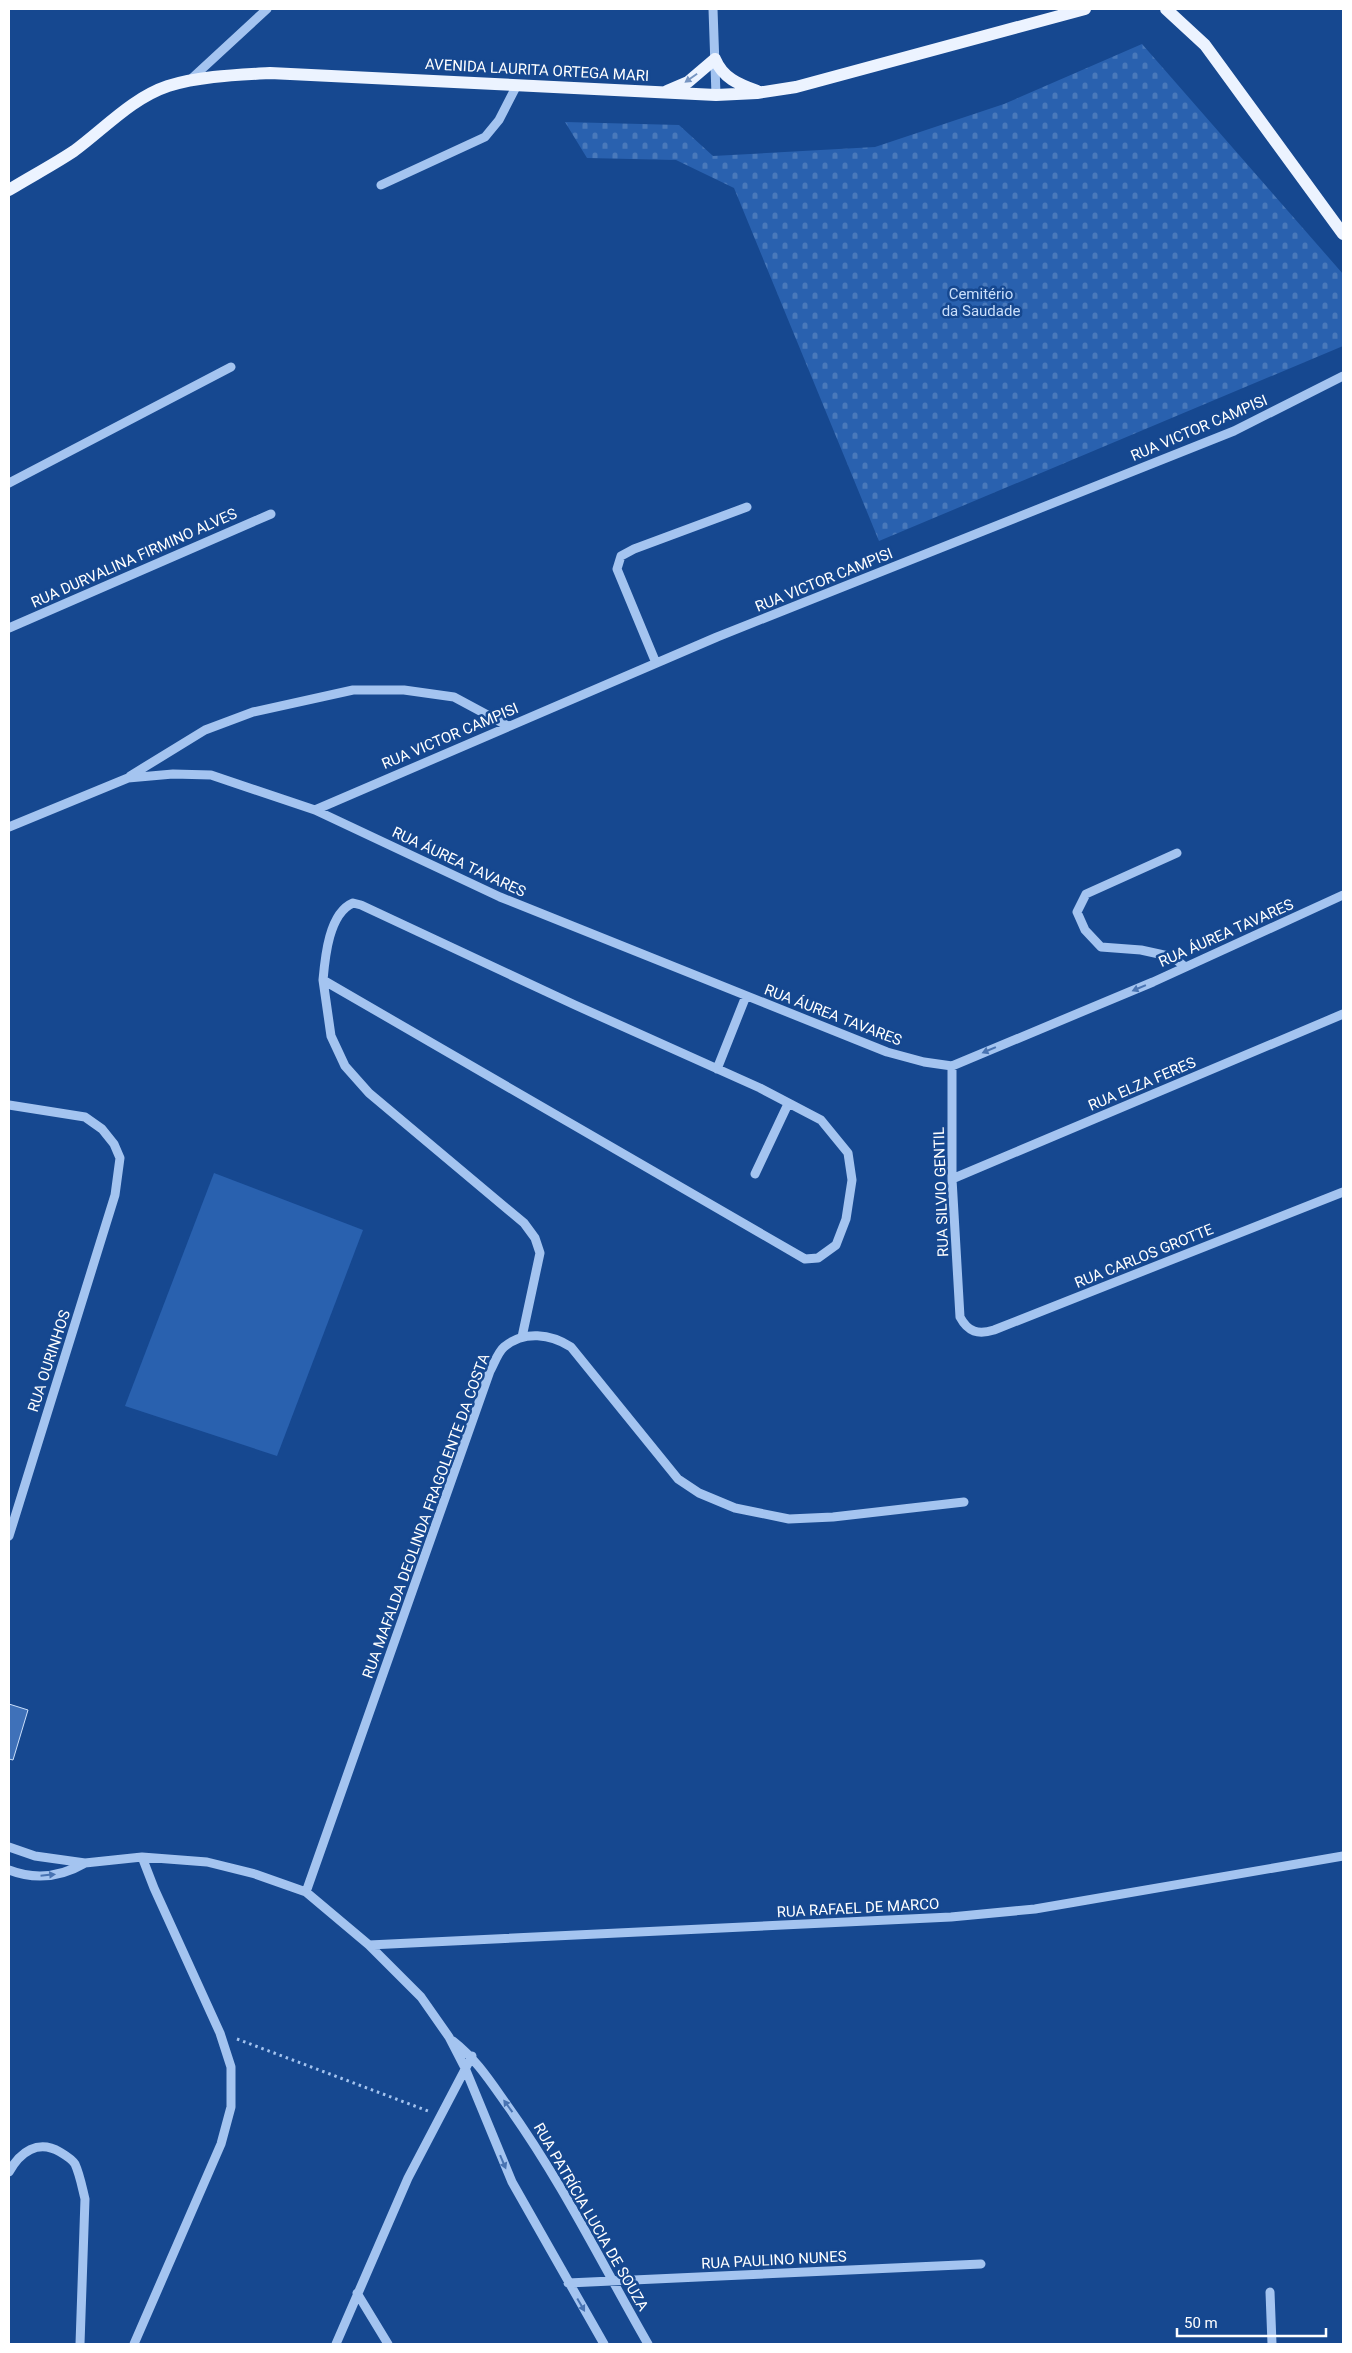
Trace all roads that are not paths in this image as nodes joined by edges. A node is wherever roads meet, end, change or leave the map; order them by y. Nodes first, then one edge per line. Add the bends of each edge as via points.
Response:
1 (267, 9) edge
2 (713, 9) edge
3 (1085, 9) edge
4 (1166, 9) edge
5 (715, 59) junction
6 (189, 81) junction
7 (517, 85) junction
8 (664, 92) junction
9 (763, 92) junction
10 (716, 95) junction
11 (381, 185) dead end
12 (9, 190) edge
13 (1343, 234) edge
14 (231, 367) dead end
15 (1343, 376) edge
16 (9, 483) edge
17 (747, 507) dead end
18 (271, 514) dead end
19 (9, 628) edge
20 (656, 663) junction
21 (508, 726) junction
22 (128, 778) junction
23 (315, 810) junction
24 (9, 827) edge
25 (1176, 853) dead end
26 (1343, 895) edge
27 (1185, 967) junction
28 (323, 980) junction
29 (746, 996) junction
30 (1343, 1014) edge
31 (1334, 1017) junction
32 (1343, 1024) edge
33 (952, 1066) junction
34 (717, 1069) junction
35 (788, 1104) junction
36 (9, 1105) edge
37 (755, 1174) dead end
38 (952, 1179) junction
39 (1343, 1192) edge
40 (960, 1317) joint
41 (522, 1336) junction
42 (964, 1502) dead end
43 (9, 1536) edge
44 (9, 1847) edge
45 (1343, 1856) edge
46 (142, 1857) junction
47 (85, 1863) junction
48 (9, 1870) edge
49 (306, 1892) junction
50 (369, 1944) junction
51 (449, 2037) junction
52 (472, 2056) junction
53 (465, 2068) junction
54 (9, 2172) edge
55 (981, 2264) dead end
56 (612, 2282) junction
57 (568, 2283) junction
58 (1270, 2292) dead end
59 (357, 2293) junction
60 (80, 2344) edge
61 (134, 2344) edge
62 (336, 2344) edge
63 (388, 2344) edge
64 (604, 2344) edge
65 (648, 2344) edge
66 (1272, 2344) edge

1 - 6 street
2 - 5 street
3 - 9 main road, AVENIDA LAURITA ORTEGA MARI via 796,88
4 - 13 main road via 1205,45
5 -> 8 main road via 688,82
5 - 9 main road via 721,73 745,87
5 - 10 street
6 - 7 main road, AVENIDA LAURITA ORTEGA MARI via 270,72
6 - 12 main road, AVENIDA LAURITA ORTEGA MARI via 141,99 73,151
7 - 8 main road, AVENIDA LAURITA ORTEGA MARI
7 - 11 street via 495,126 485,137
8 - 10 main road, AVENIDA LAURITA ORTEGA MARI
9 - 10 main road, AVENIDA LAURITA ORTEGA MARI
14 - 16 street
15 - 20 street, RUA VICTOR CAMPISI via 1234,432
17 - 20 street via 621,556 617,569
18 - 19 street, RUA DURVALINA FIRMINO ALVES
20 - 21 street, RUA VICTOR CAMPISI
21 - 22 street via 454,697 404,690 353,690 253,712 213,727
21 - 23 street, RUA VICTOR CAMPISI
22 - 23 street, RUA ÁUREA TAVARES via 211,775
22 - 24 street
23 - 29 street, RUA ÁUREA TAVARES via 500,897
25 - 27 street via 1086,894 1078,912 1085,930 1101,947 1141,950 1173,957
26 - 27 street, RUA ÁUREA TAVARES
27 -> 33 street, RUA ÁUREA TAVARES
28 - 34 street via 326,949 341,911 353,903 362,904
28 - 35 street via 805,1259 818,1258 836,1245 846,1219 852,1180 848,1153 821,1120
28 - 41 street via 331,1036 345,1066 369,1093 524,1223 535,1238 540,1253
29 - 33 street, RUA ÁUREA TAVARES via 887,1052
29 - 34 street
30 - 31 street, RUA ELZA FERES
31 - 32 street
31 - 38 street, RUA ELZA FERES
33 - 38 street, RUA SILVIO GENTIL
34 - 35 street
35 - 37 street
36 - 43 street, RUA OURINHOS via 85,1117 102,1129 120,1158 116,1195
38 - 40 street, RUA SILVIO GENTIL
39 - 40 street, RUA CARLOS GROTTE via 989,1332 974,1332
41 - 42 street via 558,1338 571,1347 678,1479 700,1493 735,1508 789,1519
41 - 49 street, RUA MAFALDA DEOLINDA FRAGOLENTE DA COSTA via 503,1348 490,1371
44 - 47 street via 35,1856
45 - 50 street, RUA RAFAEL DE MARCO via 1035,1909 951,1917
46 - 47 street, RUA PATRÍCIA LUCIA DE SOUZA
46 - 49 street, RUA PATRÍCIA LUCIA DE SOUZA via 207,1862
46 - 61 street via 220,2033 231,2067 231,2107 220,2144
48 -> 47 street via 25,1876 46,1876 69,1872
49 - 50 street, RUA PATRÍCIA LUCIA DE SOUZA
50 - 51 street, RUA PATRÍCIA LUCIA DE SOUZA via 421,1997
51 - 52 street, RUA PATRÍCIA LUCIA DE SOUZA
51 - 53 street, RUA PATRÍCIA LUCIA DE SOUZA
52 - 53 street
56 -> 52 street, RUA PATRÍCIA LUCIA DE SOUZA via 554,2176
53 -> 57 street, RUA PATRÍCIA LUCIA DE SOUZA via 512,2182
53 - 59 street via 408,2178
54 - 60 street via 23,2152 36,2146 51,2146 74,2162 84,2199
55 - 56 street, RUA PAULINO NUNES
56 - 57 street, RUA PAULINO NUNES
56 - 65 street, RUA PATRÍCIA LUCIA DE SOUZA
57 -> 64 street, RUA PATRÍCIA LUCIA DE SOUZA
58 - 66 street
59 - 62 street
59 - 63 street

